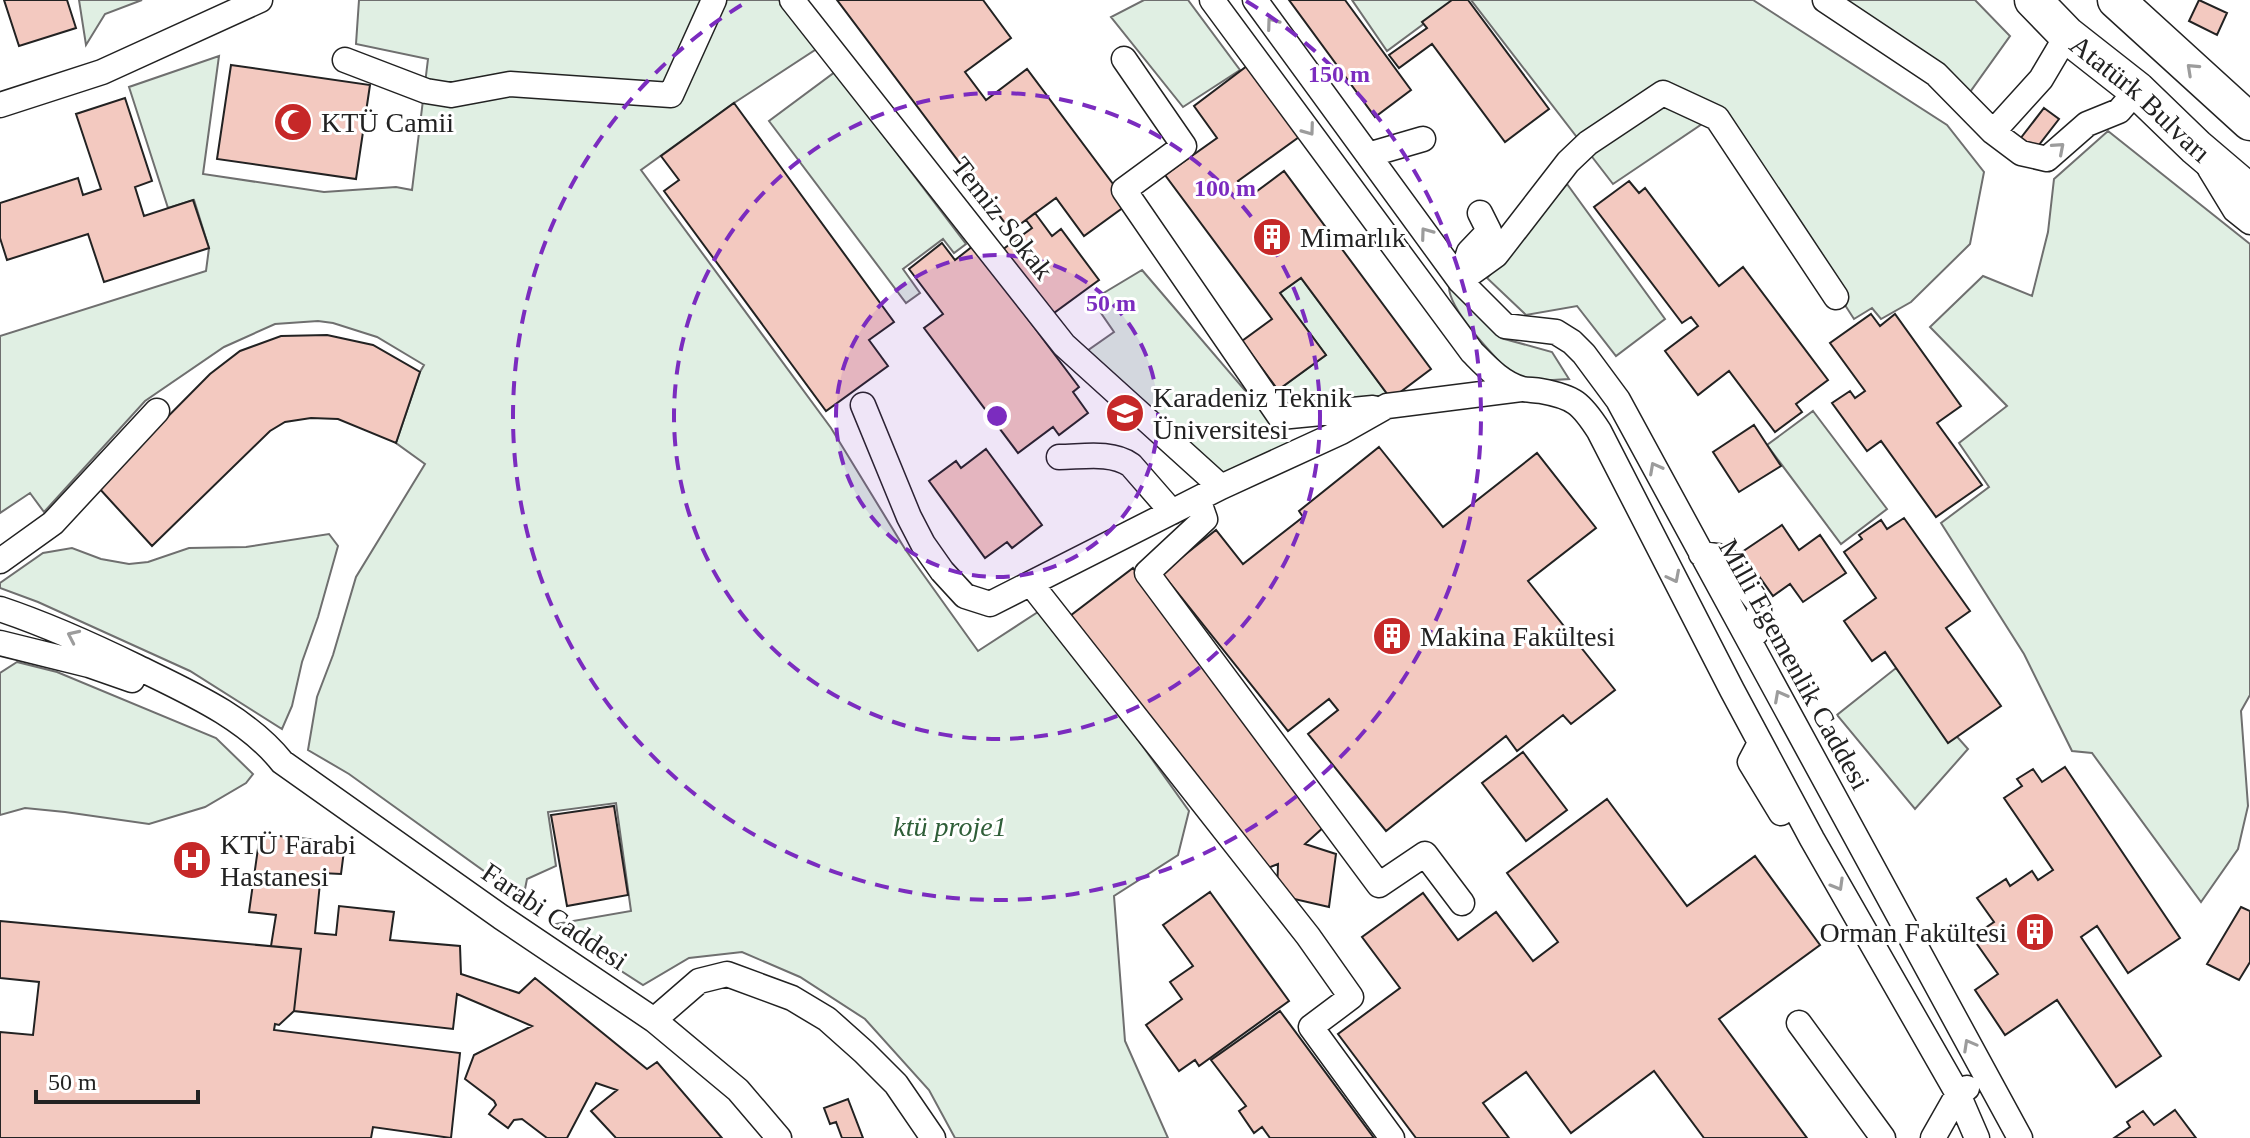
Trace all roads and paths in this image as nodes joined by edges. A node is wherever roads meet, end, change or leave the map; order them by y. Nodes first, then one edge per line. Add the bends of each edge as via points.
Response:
1 (260, 0) edge
2 (714, 0) edge
3 (792, 0) edge
4 (1212, 0) edge
5 (1255, 0) edge
6 (1825, 0) edge
7 (2033, 0) edge
8 (2116, 0) edge
9 (2067, 35) junction
10 (1124, 59) dead end
11 (345, 60) dead end
12 (2137, 90) junction
13 (0, 105) edge
14 (2250, 122) edge
15 (1993, 132) junction
16 (1423, 139) dead end
17 (2196, 147) junction
18 (1368, 155) junction
19 (2250, 193) edge
20 (1480, 213) dead end
21 (2250, 222) edge
22 (1413, 272) junction
23 (1460, 281) junction
24 (1836, 297) dead end
25 (1472, 352) junction
26 (1596, 369) junction
27 (1521, 389) junction
28 (1473, 395) junction
29 (1569, 398) junction
30 (863, 405) dead end
31 (1387, 406) junction
32 (157, 411) dead end
33 (1059, 457) dead end
34 (1221, 487) junction
35 (1198, 499) junction
36 (1172, 512) junction
37 (0, 561) edge
38 (1031, 584) junction
39 (6, 611) edge
40 (0, 640) edge
41 (282, 762) junction
42 (1462, 903) dead end
43 (654, 1020) junction
44 (1799, 1023) dead end
45 (1986, 1077) junction
46 (1958, 1094) junction
47 (779, 1138) edge
48 (933, 1138) edge
49 (1392, 1138) edge
50 (1883, 1138) edge
51 (1933, 1138) edge
52 (1977, 1138) edge
53 (2020, 1138) edge

1 - 13 street via 102,72
2 - 11 street via 671,95 510,84 451,95 426,91
3 - 34 street, Temiz Sokak via 1064,345
4 -> 22 street
18 -> 5 street, Milli Egemenlik Caddesi
6 - 15 street via 1936,74
7 - 9 highway, Atatürk Bulvarı
14 -> 8 highway, Atatürk Bulvarı
9 - 12 highway, Atatürk Bulvarı
9 - 15 street via 2041,79
10 - 31 street via 1184,146 1124,190 1280,417
15 -> 12 street via 2021,153 2047,159 2087,124 2119,111
12 - 17 highway, Atatürk Bulvarı
16 - 18 street
17 - 19 highway, Atatürk Bulvarı
17 - 21 street via 2235,210
23 -> 18 street, Milli Egemenlik Caddesi
20 - 23 street via 1489,231 1469,252
22 - 23 street
22 - 25 street
23 - 24 street via 1496,255 1588,143 1663,93 1717,118
23 - 26 street, Milli Egemenlik Caddesi via 1505,326 1556,332
25 - 27 street via 1495,375
25 - 28 street
26 - 29 street
45 -> 26 street, Milli Egemenlik Caddesi via 1618,400
27 - 28 street
27 - 29 street
28 - 31 street
29 -> 46 street via 1585,409 1599,431 1760,743
30 - 38 street via 923,544 965,596 990,604
31 - 34 street
32 - 37 street via 53,523
33 - 36 street via 1123,459
34 - 35 street
35 - 36 street
35 - 42 street via 1205,519 1147,573 1379,885 1425,854
36 - 38 street
38 - 49 street via 1351,997 1311,1027
39 - 40 street
41 -> 39 street, Farabi Caddesi via 199,697 63,631
40 - 41 street, Farabi Caddesi via 130,678 215,726 262,760
41 - 43 street, Farabi Caddesi
43 - 47 street, Farabi Caddesi via 738,1090
43 - 48 street via 699,981 727,974 792,998 827,1019 864,1052 896,1084
44 - 50 street
45 - 46 street
45 - 53 street, Milli Egemenlik Caddesi
46 - 51 street
46 - 52 street

